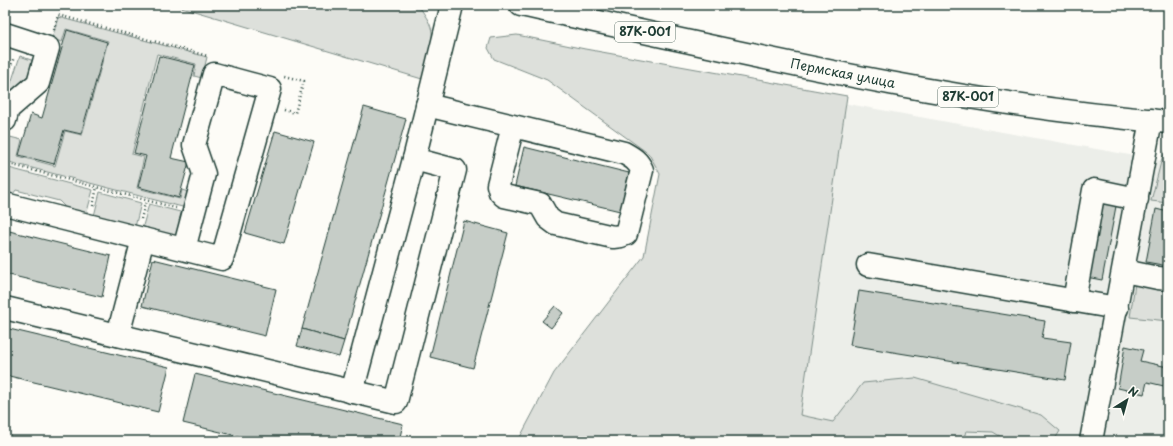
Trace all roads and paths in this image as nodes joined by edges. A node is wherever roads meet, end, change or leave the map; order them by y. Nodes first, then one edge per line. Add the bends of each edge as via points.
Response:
1 (452, 5) edge
2 (521, 5) edge
3 (13, 36) edge
4 (48, 48) junction
5 (212, 56) dead end
6 (281, 75) dead end
7 (5, 84) edge
8 (266, 105) junction
9 (427, 105) junction
10 (5, 120) edge
11 (1160, 121) edge
12 (513, 126) junction
13 (414, 158) junction
14 (5, 163) edge
15 (1137, 199) junction
16 (5, 204) edge
17 (194, 213) junction
18 (143, 239) junction
19 (184, 249) junction
20 (868, 266) dead end
21 (1124, 271) junction
22 (1168, 279) edge
23 (1074, 301) junction
24 (5, 308) edge
25 (1116, 308) junction
26 (118, 336) junction
27 (352, 392) junction
28 (1091, 441) edge

1 - 9 main road
2 - 11 main road, Пермская улица / 87К-001 via 920,89 1013,105
3 - 4 main road
3 - 7 path
4 - 5 path via 58,15
4 - 10 main road via 38,83 8,109
6 - 8 path via 304,81 295,113
8 - 17 main road via 270,90 214,74 194,145 204,174
8 - 19 main road via 222,259
9 - 12 main road
9 - 13 main road
11 - 15 main road
12 - 12 main road via 624,153 634,158 642,170 626,234 613,237 556,224 548,218 540,204 504,196 498,185
13 - 27 main road
13 - 27 main road via 455,170 398,395 396,402
14 - 17 path
15 - 21 main road
15 - 23 main road via 1094,190
16 - 18 main road
17 - 19 main road
18 - 19 main road
18 - 26 main road
20 - 23 main road
21 - 22 main road
21 - 25 main road
23 - 25 main road
24 - 26 main road
25 - 28 main road
26 - 27 main road

